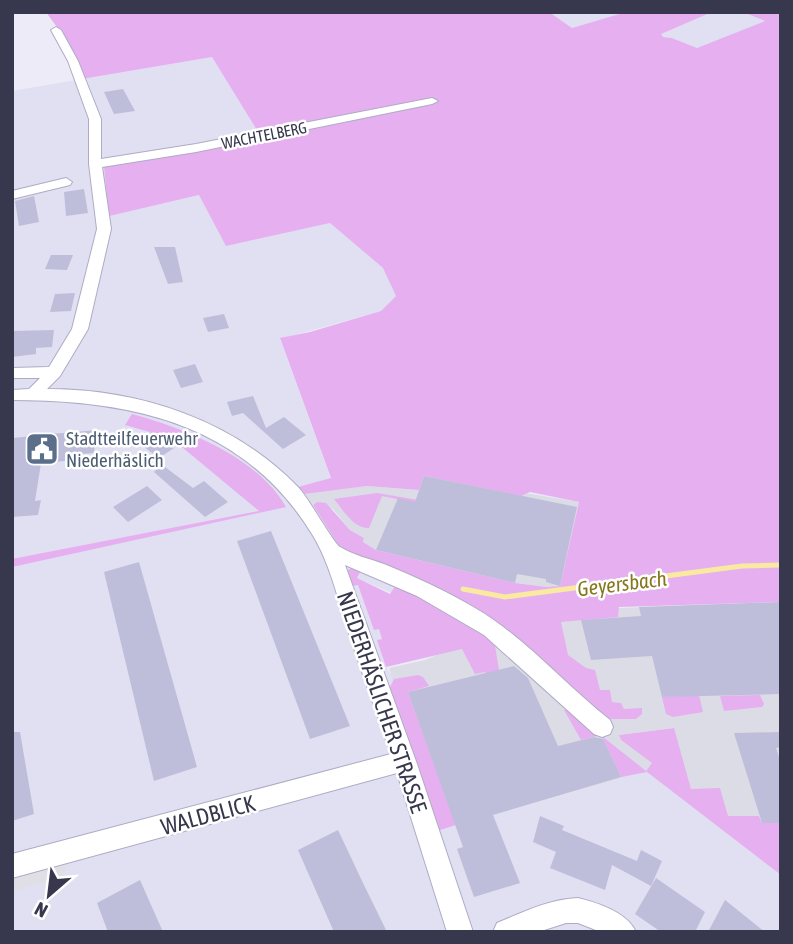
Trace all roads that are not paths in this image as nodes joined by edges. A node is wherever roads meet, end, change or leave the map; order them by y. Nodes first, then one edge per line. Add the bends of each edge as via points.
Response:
1 (56, 30) dead end
2 (432, 102) dead end
3 (95, 164) junction
4 (66, 182) dead end
5 (12, 195) edge
6 (54, 372) junction
7 (12, 373) edge
8 (34, 394) junction
9 (12, 396) edge
10 (329, 551) junction
11 (602, 727) dead end
12 (403, 761) junction
13 (12, 866) edge
14 (460, 932) edge
15 (506, 932) edge
16 (623, 932) edge

1 - 3 street via 95,119
2 - 3 street, WACHTELBERG
3 - 6 street via 103,232 80,329
4 - 5 street
6 - 7 street
6 - 8 street
8 - 9 street, NIEDERHÄSLICHER STRASSE
8 - 10 street, NIEDERHÄSLICHER STRASSE via 96,397 178,415 230,439 283,482 304,507
10 - 11 street via 474,617
10 - 12 street, NIEDERHÄSLICHER STRASSE
12 - 13 street, WALDBLICK
12 - 14 street, NIEDERHÄSLICHER STRASSE
15 - 16 street via 563,911 582,909

